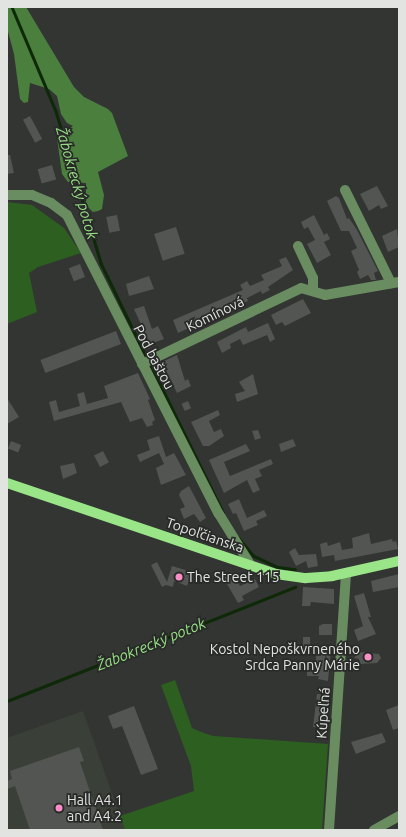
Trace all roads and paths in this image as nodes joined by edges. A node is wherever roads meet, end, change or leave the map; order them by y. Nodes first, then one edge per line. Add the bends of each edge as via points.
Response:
1 (345, 190) dead end
2 (7, 195) edge
3 (298, 246) dead end
4 (395, 282) edge
5 (313, 290) junction
6 (142, 364) junction
7 (7, 483) edge
8 (399, 561) edge
9 (252, 566) junction
10 (346, 574) junction
11 (399, 816) edge
12 (330, 830) edge
13 (374, 830) edge

1 - 4 street
2 - 6 street, Pod baštou via 32,195 51,203 67,215
3 - 5 street via 314,278
4 - 5 street via 325,295
5 - 6 street, Komínová via 301,288
6 - 9 street, Pod baštou via 220,514
7 - 9 main road, Topoľčianska
8 - 10 main road, Topoľčianska
9 - 10 main road, Topoľčianska via 296,577
10 - 12 street, Kúpeľná
11 - 13 street

